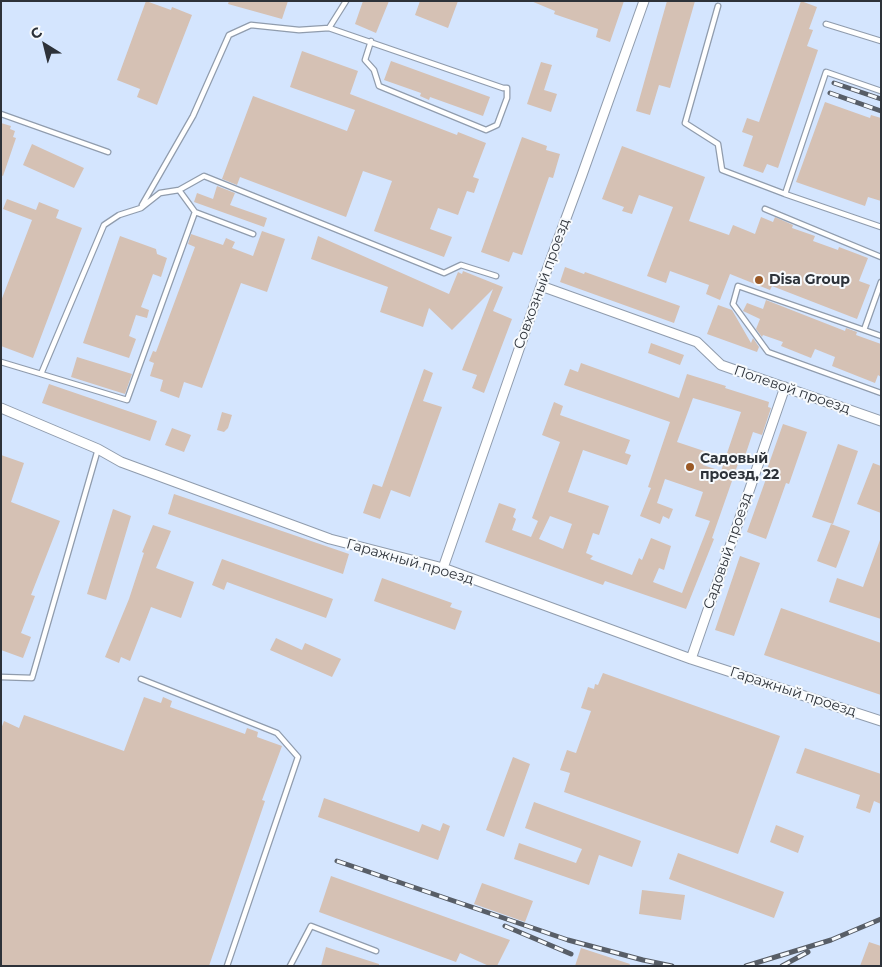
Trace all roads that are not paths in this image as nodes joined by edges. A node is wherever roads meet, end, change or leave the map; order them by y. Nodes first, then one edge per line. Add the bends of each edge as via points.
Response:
1 (346, 1) edge
2 (644, 1) edge
3 (718, 6) dead end
4 (826, 24) dead end
5 (329, 28) junction
6 (371, 41) junction
7 (881, 41) edge
8 (881, 91) edge
9 (1, 114) edge
10 (108, 152) dead end
11 (179, 190) junction
12 (785, 194) junction
13 (140, 208) junction
14 (765, 209) dead end
15 (195, 212) junction
16 (881, 227) edge
17 (253, 234) dead end
18 (881, 257) edge
19 (496, 276) dead end
20 (881, 282) edge
21 (541, 286) junction
22 (864, 330) junction
23 (881, 336) edge
24 (1, 362) edge
25 (41, 374) junction
26 (785, 387) junction
27 (881, 393) edge
28 (1, 408) edge
29 (881, 421) edge
30 (98, 449) junction
31 (443, 568) junction
32 (691, 658) junction
33 (1, 677) edge
34 (141, 679) dead end
35 (881, 721) edge
36 (376, 951) dead end
37 (227, 966) edge
38 (290, 966) edge

1 - 5 lane
2 - 21 street, Совхозный проезд
3 - 12 lane via 685,123 718,144 722,170
4 - 7 lane
5 - 6 lane
5 - 13 lane via 299,30 251,25 229,35 193,116
6 - 6 lane via 507,88 507,98 497,126 486,130 379,86 374,70 365,60
8 - 12 lane via 826,72
9 - 10 lane
11 - 13 lane via 160,193
11 - 15 lane
11 - 19 lane via 204,176 444,273 461,265
12 - 16 lane
13 - 25 lane via 119,215 104,225
14 - 18 lane
15 - 17 lane
15 - 25 lane via 127,400
20 - 22 lane
21 - 26 street, Полевой проезд via 697,342 721,365
21 - 31 street, Совхозный проезд
22 - 23 lane
22 - 27 lane via 738,286 733,304 768,352
24 - 25 lane
26 - 29 street, Полевой проезд
26 - 32 street, Садовый проезд
28 - 30 street, Гаражный проезд
30 - 31 street, Гаражный проезд via 121,462 330,539
30 - 33 lane via 32,678
31 - 32 street, Гаражный проезд
32 - 35 street, Гаражный проезд
34 - 37 lane via 277,733 298,757
36 - 38 lane via 311,926

